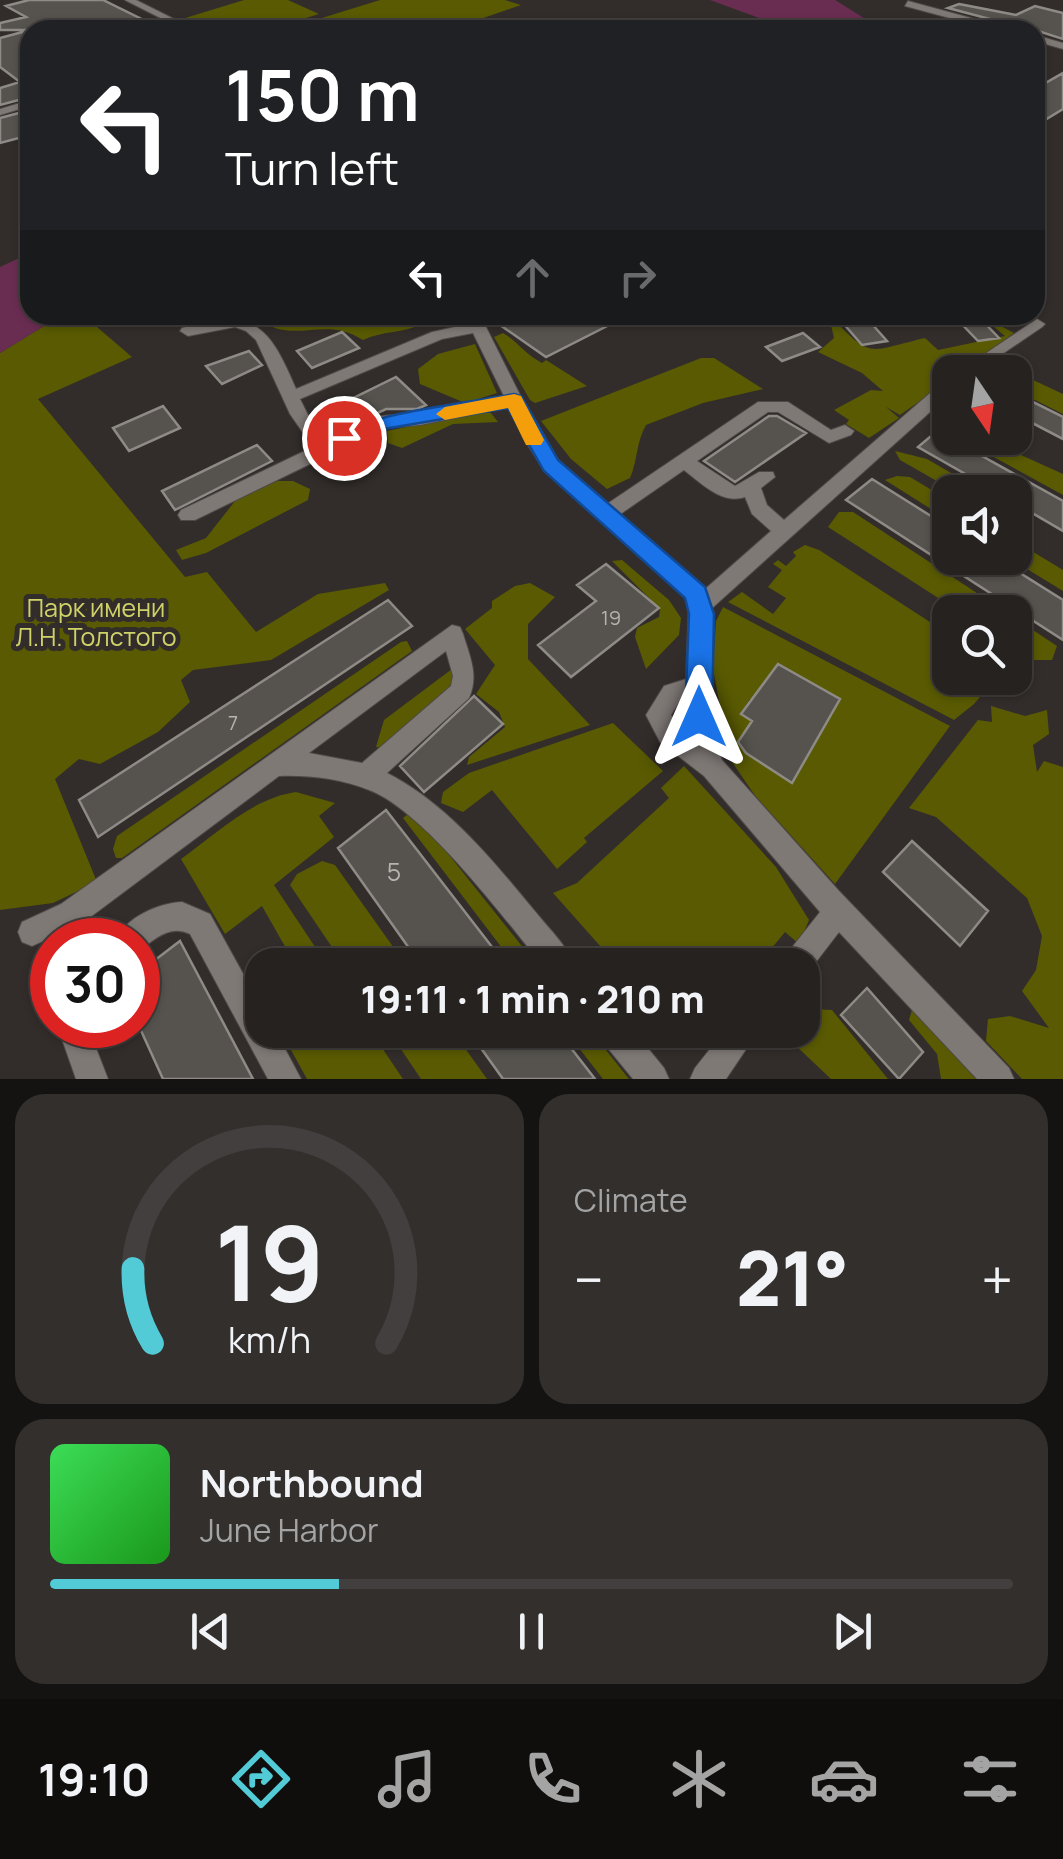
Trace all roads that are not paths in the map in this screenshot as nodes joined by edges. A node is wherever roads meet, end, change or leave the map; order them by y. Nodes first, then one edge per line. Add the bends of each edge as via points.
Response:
1 (129, 0) edge
2 (908, 4) dead end
3 (170, 20) edge
4 (967, 20) edge
5 (210, 325) edge
6 (245, 325) edge
7 (464, 325) edge
8 (477, 325) edge
9 (1036, 325) edge
10 (188, 331) dead end
11 (991, 355) edge
12 (291, 397) junction
13 (514, 400) junction
14 (932, 400) edge
15 (845, 430) dead end
16 (324, 448) junction
17 (684, 460) junction
18 (606, 514) junction
19 (188, 515) dead end
20 (785, 532) junction
21 (701, 605) junction
22 (698, 687) junction
23 (277, 764) junction
24 (713, 768) junction
25 (364, 777) junction
26 (838, 911) junction
27 (62, 918) edge
28 (160, 920) edge
29 (545, 948) edge
30 (809, 948) edge
31 (81, 1048) edge
32 (628, 1048) edge
33 (730, 1048) edge
34 (92, 1079) edge
35 (285, 1079) edge
36 (653, 1079) edge
37 (706, 1079) edge
38 (998, 1079) edge

1 - 3 street
2 - 4 street
5 - 10 street
6 - 12 street via 269,346
7 - 12 street
8 - 13 street
9 - 11 street
12 - 16 street
13 - 16 street via 381,422
13 - 18 street via 551,466
14 - 20 street
15 - 17 street via 829,436 773,404
16 - 19 street
17 - 18 street
17 - 20 street via 727,491 737,494 758,483 759,509
18 - 21 street via 694,591
20 - 21 street
21 - 22 street
22 - 24 street via 700,733
22 - 24 street via 672,693 658,715 669,734
23 - 25 street
23 - 25 street via 452,634 464,676 461,691
23 - 27 street
24 - 26 street
25 - 29 street via 418,807
26 - 30 street
26 - 38 street
28 - 35 street via 190,916 200,924
31 - 34 street
32 - 36 street
33 - 37 street

